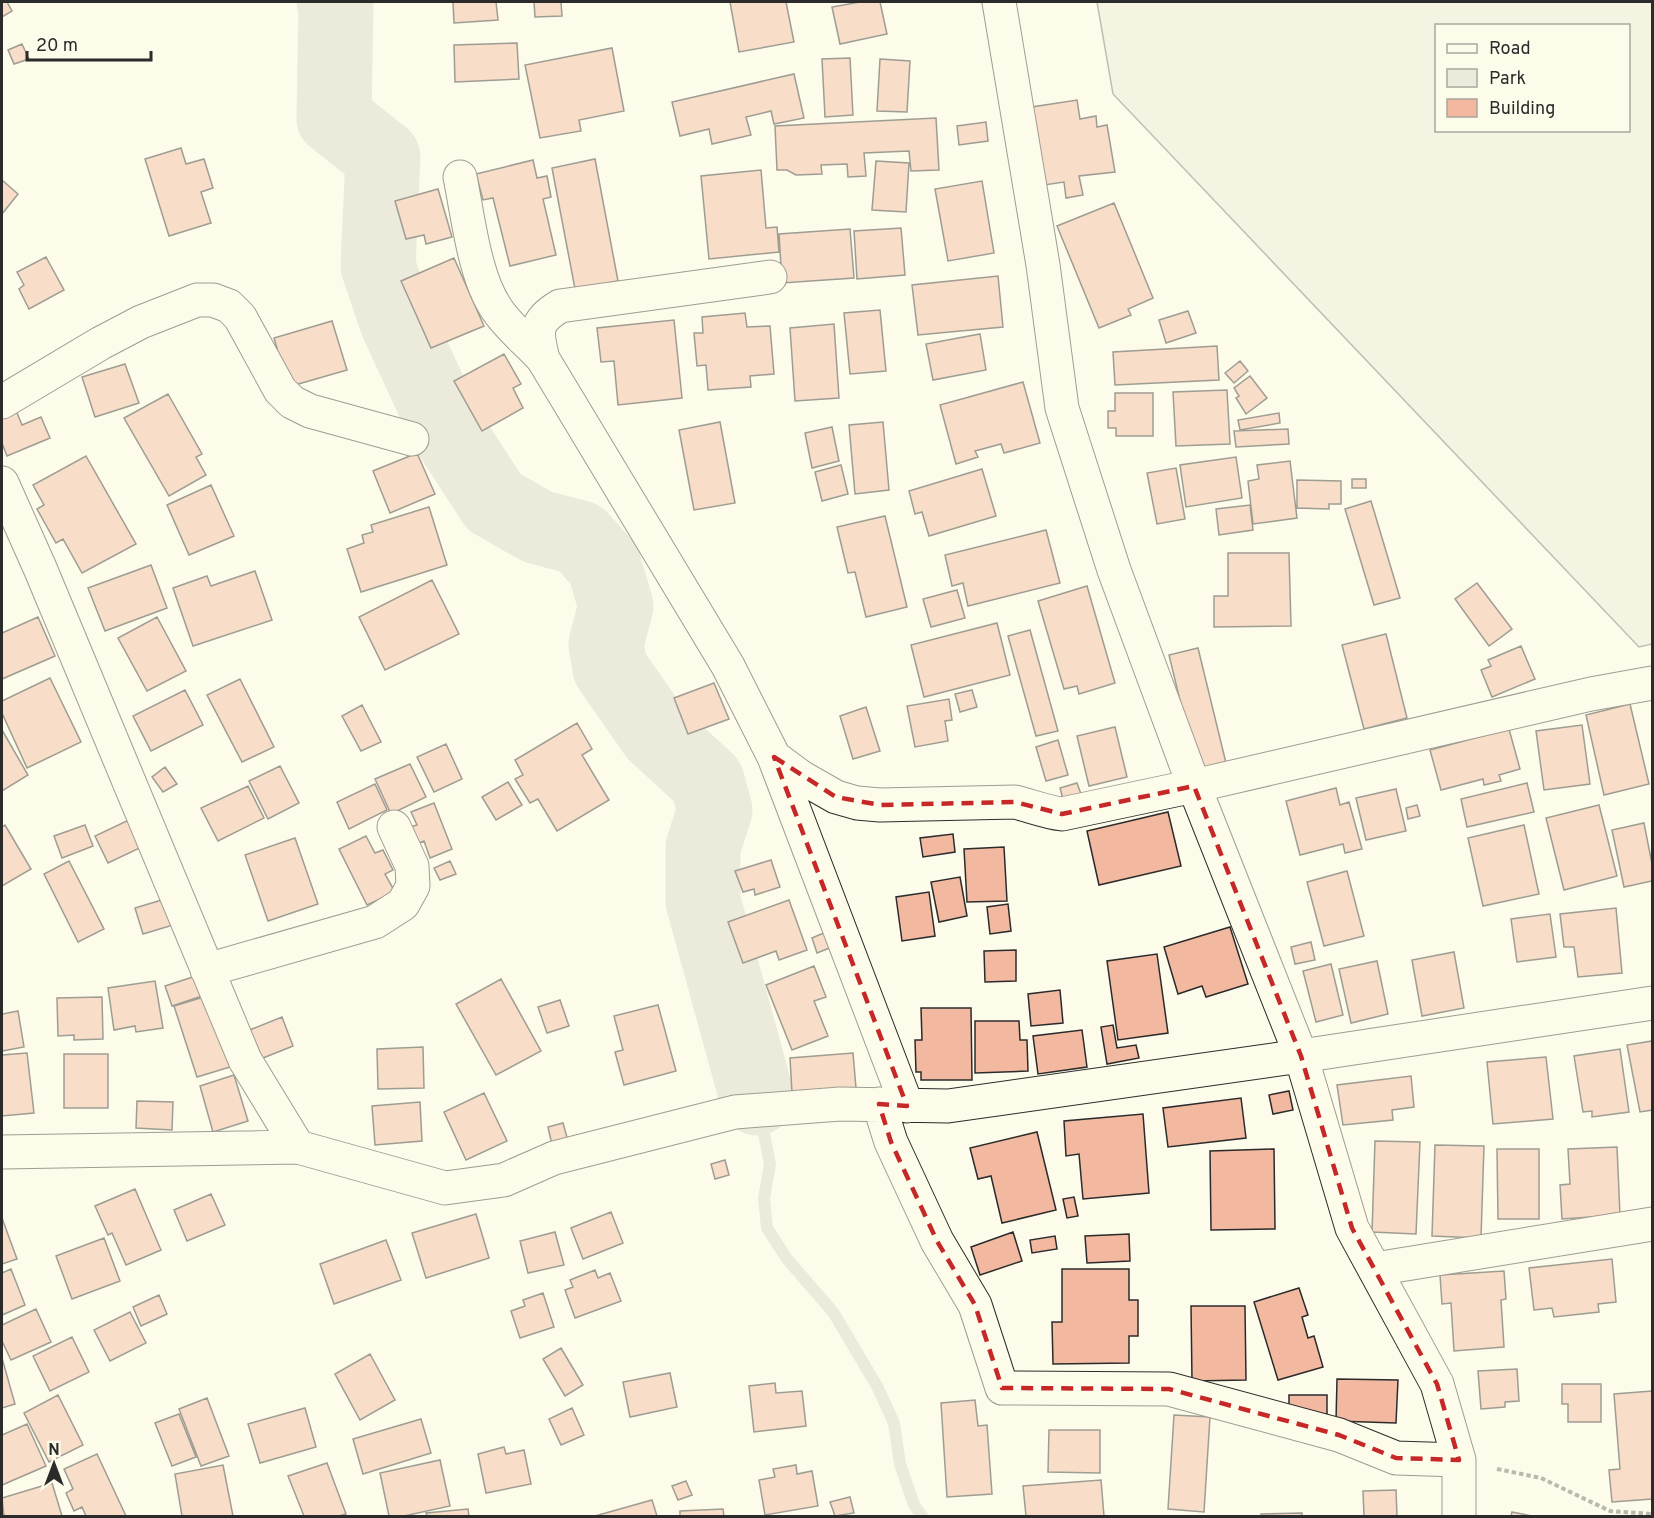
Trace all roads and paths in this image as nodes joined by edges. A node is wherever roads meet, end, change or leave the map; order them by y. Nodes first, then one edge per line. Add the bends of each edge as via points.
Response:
1 (999, 2) edge
2 (460, 177) dead end
3 (770, 277) dead end
4 (543, 359) junction
5 (2, 402) edge
6 (412, 439) dead end
7 (2, 483) edge
8 (1653, 683) edge
9 (774, 757) junction
10 (1194, 786) junction
11 (394, 827) dead end
12 (207, 970) junction
13 (1653, 1003) edge
14 (1301, 1056) junction
15 (893, 1105) junction
16 (298, 1147) junction
17 (2, 1152) edge
18 (1653, 1224) edge
19 (1375, 1269) junction
20 (1459, 1461) junction
21 (1653, 1514) edge
22 (1459, 1516) edge

1 - 10 street via 1043,265 1062,408 1114,570
2 - 4 street via 481,276 495,307
3 - 4 street via 560,306 546,315 538,327
4 - 9 street via 728,666
5 - 6 street via 141,322 197,300 213,300 229,306 240,317 280,390 292,402 310,411
7 - 12 street
8 - 10 street
9 - 10 street via 836,796 880,806 1015,802 1062,814
9 - 15 street
10 - 14 street
11 - 12 street via 412,866 413,886 404,904 375,922
12 - 16 street via 245,1060
13 - 14 street
14 - 15 street via 948,1106
14 - 19 street via 1352,1227
15 - 16 street via 840,1104 735,1112 554,1158 504,1180 445,1188
15 - 20 street via 891,1142 937,1241 975,1305 1002,1388 1169,1389 1340,1435 1396,1458
16 - 17 street
18 - 19 street
19 - 20 street via 1437,1384
20 - 21 path via 1541,1478 1610,1511
20 - 22 street

